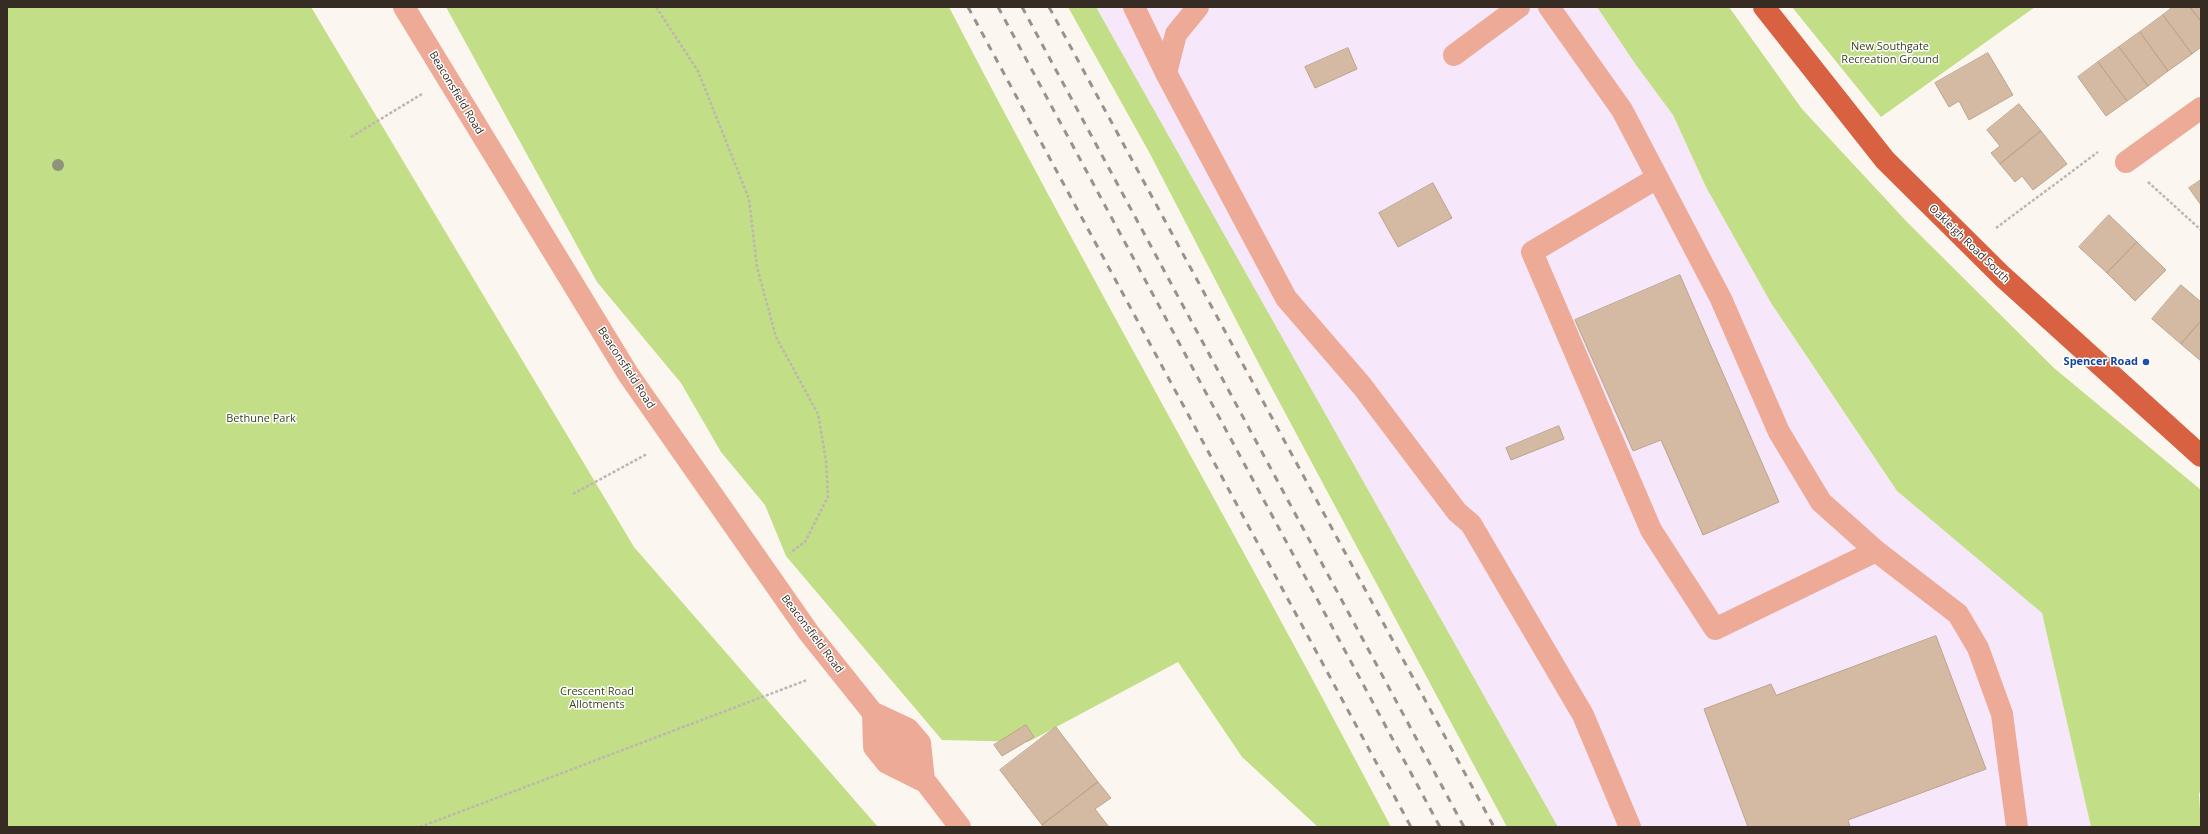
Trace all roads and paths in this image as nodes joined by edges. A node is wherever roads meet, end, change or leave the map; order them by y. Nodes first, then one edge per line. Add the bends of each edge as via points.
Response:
1 (404, 7) edge
2 (656, 7) edge
3 (1134, 7) edge
4 (1198, 7) edge
5 (1519, 7) edge
6 (1549, 7) edge
7 (1764, 7) edge
8 (1454, 55) dead end
9 (1166, 74) junction
10 (448, 79) junction
11 (2201, 108) edge
12 (351, 137) dead end
13 (2126, 162) junction
14 (1658, 178) junction
15 (2201, 230) edge
16 (1972, 247) junction
17 (673, 439) junction
18 (2201, 456) edge
19 (573, 494) dead end
20 (1876, 551) junction
21 (765, 570) junction
22 (837, 667) junction
23 (873, 713) junction
24 (924, 781) junction
25 (420, 827) edge
26 (960, 827) edge
27 (1630, 827) edge
28 (2017, 827) edge

1 - 10 street, Beaconsfield Road
2 - 21 path via 698,71 749,199 757,268 776,337 818,414 826,461 828,497 805,542
3 - 9 street
4 - 9 street via 1176,34
5 - 8 street
6 - 14 street via 1622,110
7 - 16 main road, Oakleigh Road South via 1885,160
9 - 27 street via 1286,298 1362,386 1457,512 1472,524 1583,715
10 - 12 path
10 - 17 street, Beaconsfield Road via 628,374
11 - 13 street
13 - 15 path
13 - 16 path via 2109,144
14 - 20 street via 1721,299 1779,432 1821,502
14 - 20 street via 1532,252 1651,530 1715,630
16 - 18 main road, Oakleigh Road South
17 - 19 path
17 - 21 street, Beaconsfield Road
20 - 28 street via 1958,614 1978,648 2002,714
21 - 22 street, Beaconsfield Road via 809,633
22 - 23 street, Beaconsfield Road
22 - 25 path via 804,682
23 - 24 street, Beaconsfield Road via 908,729 920,743
23 - 24 street via 874,747 880,755 887,763
24 - 26 street

